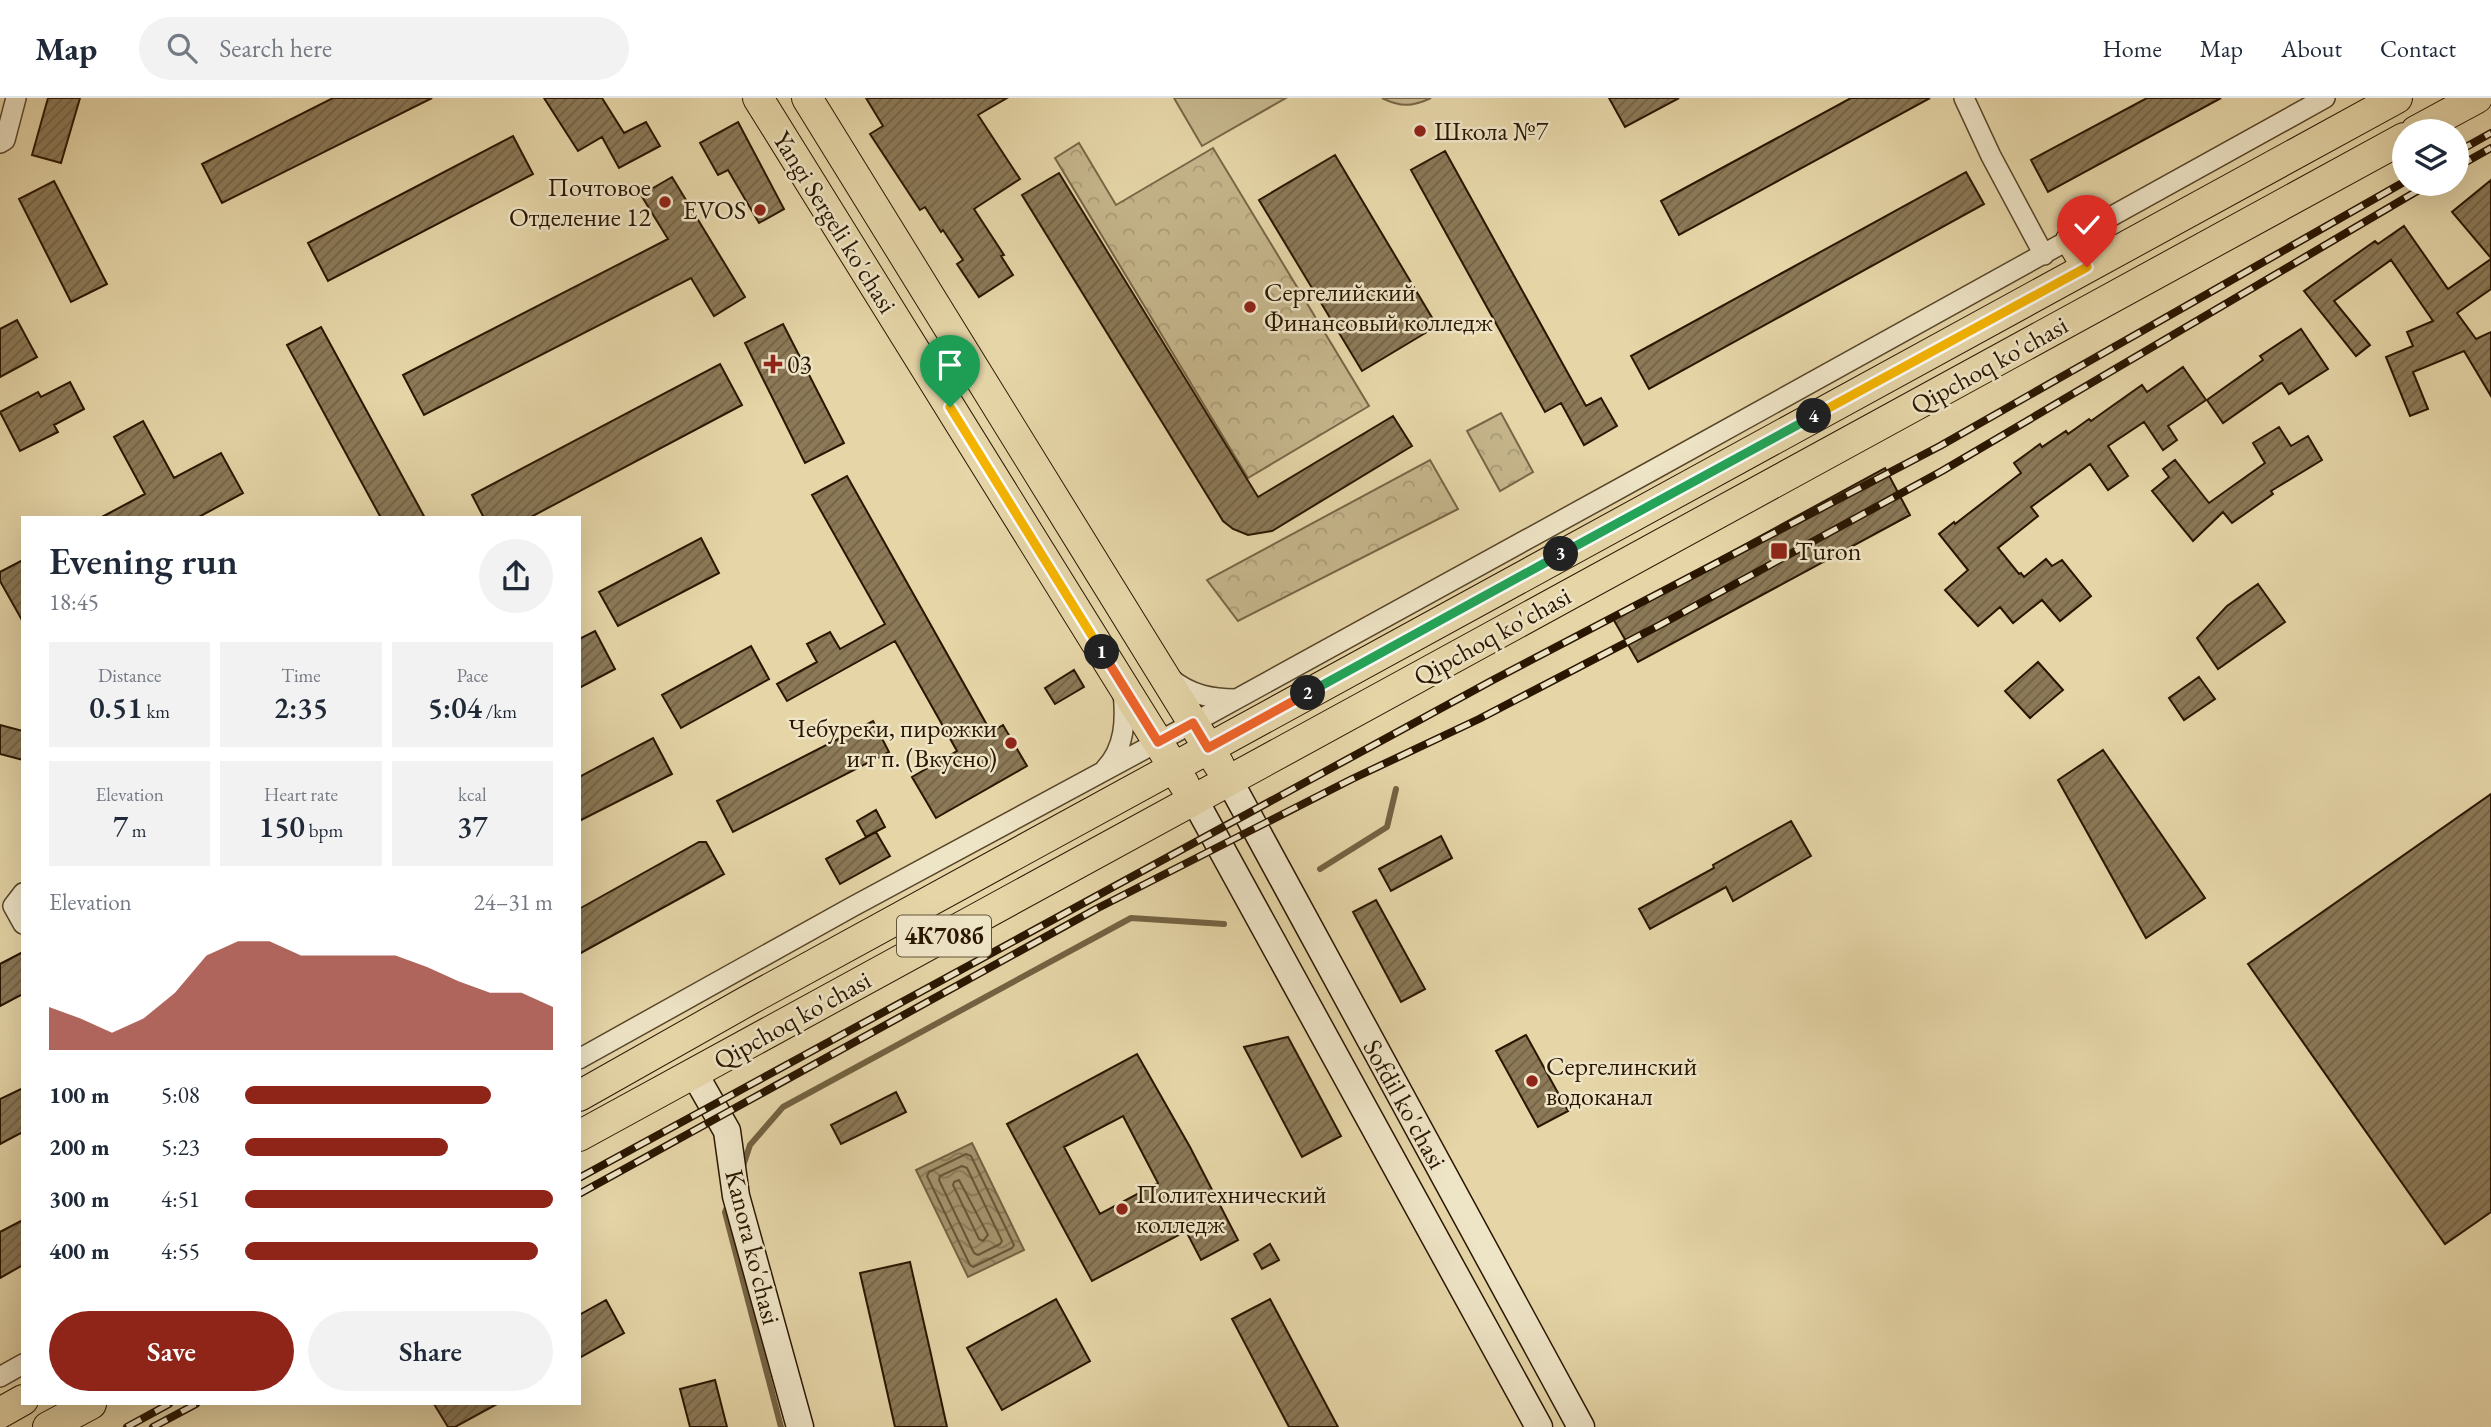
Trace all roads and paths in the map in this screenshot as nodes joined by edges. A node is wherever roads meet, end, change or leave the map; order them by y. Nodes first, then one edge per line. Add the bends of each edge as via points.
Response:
1 (16, 98) edge
2 (758, 98) edge
3 (807, 98) edge
4 (1964, 98) edge
5 (2325, 98) edge
6 (2397, 98) edge
7 (2477, 98) edge
8 (2438, 119) edge
9 (0, 143) edge
10 (2392, 145) edge
11 (2071, 240) junction
12 (2044, 255) junction
13 (2087, 267) junction
14 (1613, 526) junction
15 (1632, 559) junction
16 (1157, 664) junction
17 (1122, 684) junction
18 (1238, 699) junction
19 (1201, 735) junction
20 (1166, 755) junction
21 (1102, 772) junction
22 (1229, 780) junction
23 (1194, 799) junction
24 (1274, 864) junction
25 (1239, 884) junction
26 (12, 904) edge
27 (21, 920) edge
28 (749, 1000) junction
29 (768, 1033) junction
30 (581, 1058) edge
31 (694, 1073) junction
32 (581, 1095) edge
33 (581, 1135) edge
34 (21, 1365) edge
35 (0, 1377) edge
36 (21, 1401) edge
37 (89, 1405) edge
38 (0, 1413) edge
39 (48, 1427) edge
40 (800, 1427) edge
41 (1539, 1427) edge
42 (1580, 1427) edge

1 - 9 street via 5,140
2 - 17 main road, Yangi Sergeli ko'chasi
3 - 16 main road, Yangi Sergeli ko'chasi
4 - 12 street
5 - 11 street, Qipchoq ko'chasi
6 - 13 main road, Qipchoq ko'chasi
7 - 8 main road
10 - 15 main road, Qipchoq ko'chasi
11 - 12 street, Qipchoq ko'chasi
11 - 13 main road
12 - 18 street, Qipchoq ko'chasi
13 - 14 main road, Qipchoq ko'chasi
14 - 15 main road
14 - 19 main road, Qipchoq ko'chasi
15 - 22 main road, Qipchoq ko'chasi
16 - 18 street via 1190,691
16 - 19 main road, Yangi Sergeli ko'chasi
17 - 20 main road, Yangi Sergeli ko'chasi
17 - 21 street, Qipchoq ko'chasi via 1121,742
18 - 19 street, Qipchoq ko'chasi
19 - 20 main road, Qipchoq ko'chasi
19 - 22 main road, Yangi Sergeli ko'chasi
19 - 23 main road
20 - 21 street, Qipchoq ko'chasi
20 - 23 main road, Yangi Sergeli ko'chasi
20 - 28 main road, Qipchoq ko'chasi
21 - 30 street, Qipchoq ko'chasi
22 - 23 main road, Qipchoq ko'chasi
22 - 24 street, Sofdil ko'chasi
23 - 25 street, Sofdil ko'chasi
23 - 29 main road, Qipchoq ko'chasi / 4К708б
24 - 25 street
24 - 42 street, Sofdil ko'chasi
25 - 41 street, Sofdil ko'chasi
26 - 27 street
28 - 29 main road
28 - 32 main road, Qipchoq ko'chasi
29 - 31 main road, Qipchoq ko'chasi / 4К708б
31 - 33 main road, Qipchoq ko'chasi
31 - 40 street, Kanora ko'chasi via 727,1131 735,1186
34 - 35 street
36 - 38 main road
37 - 39 main road

